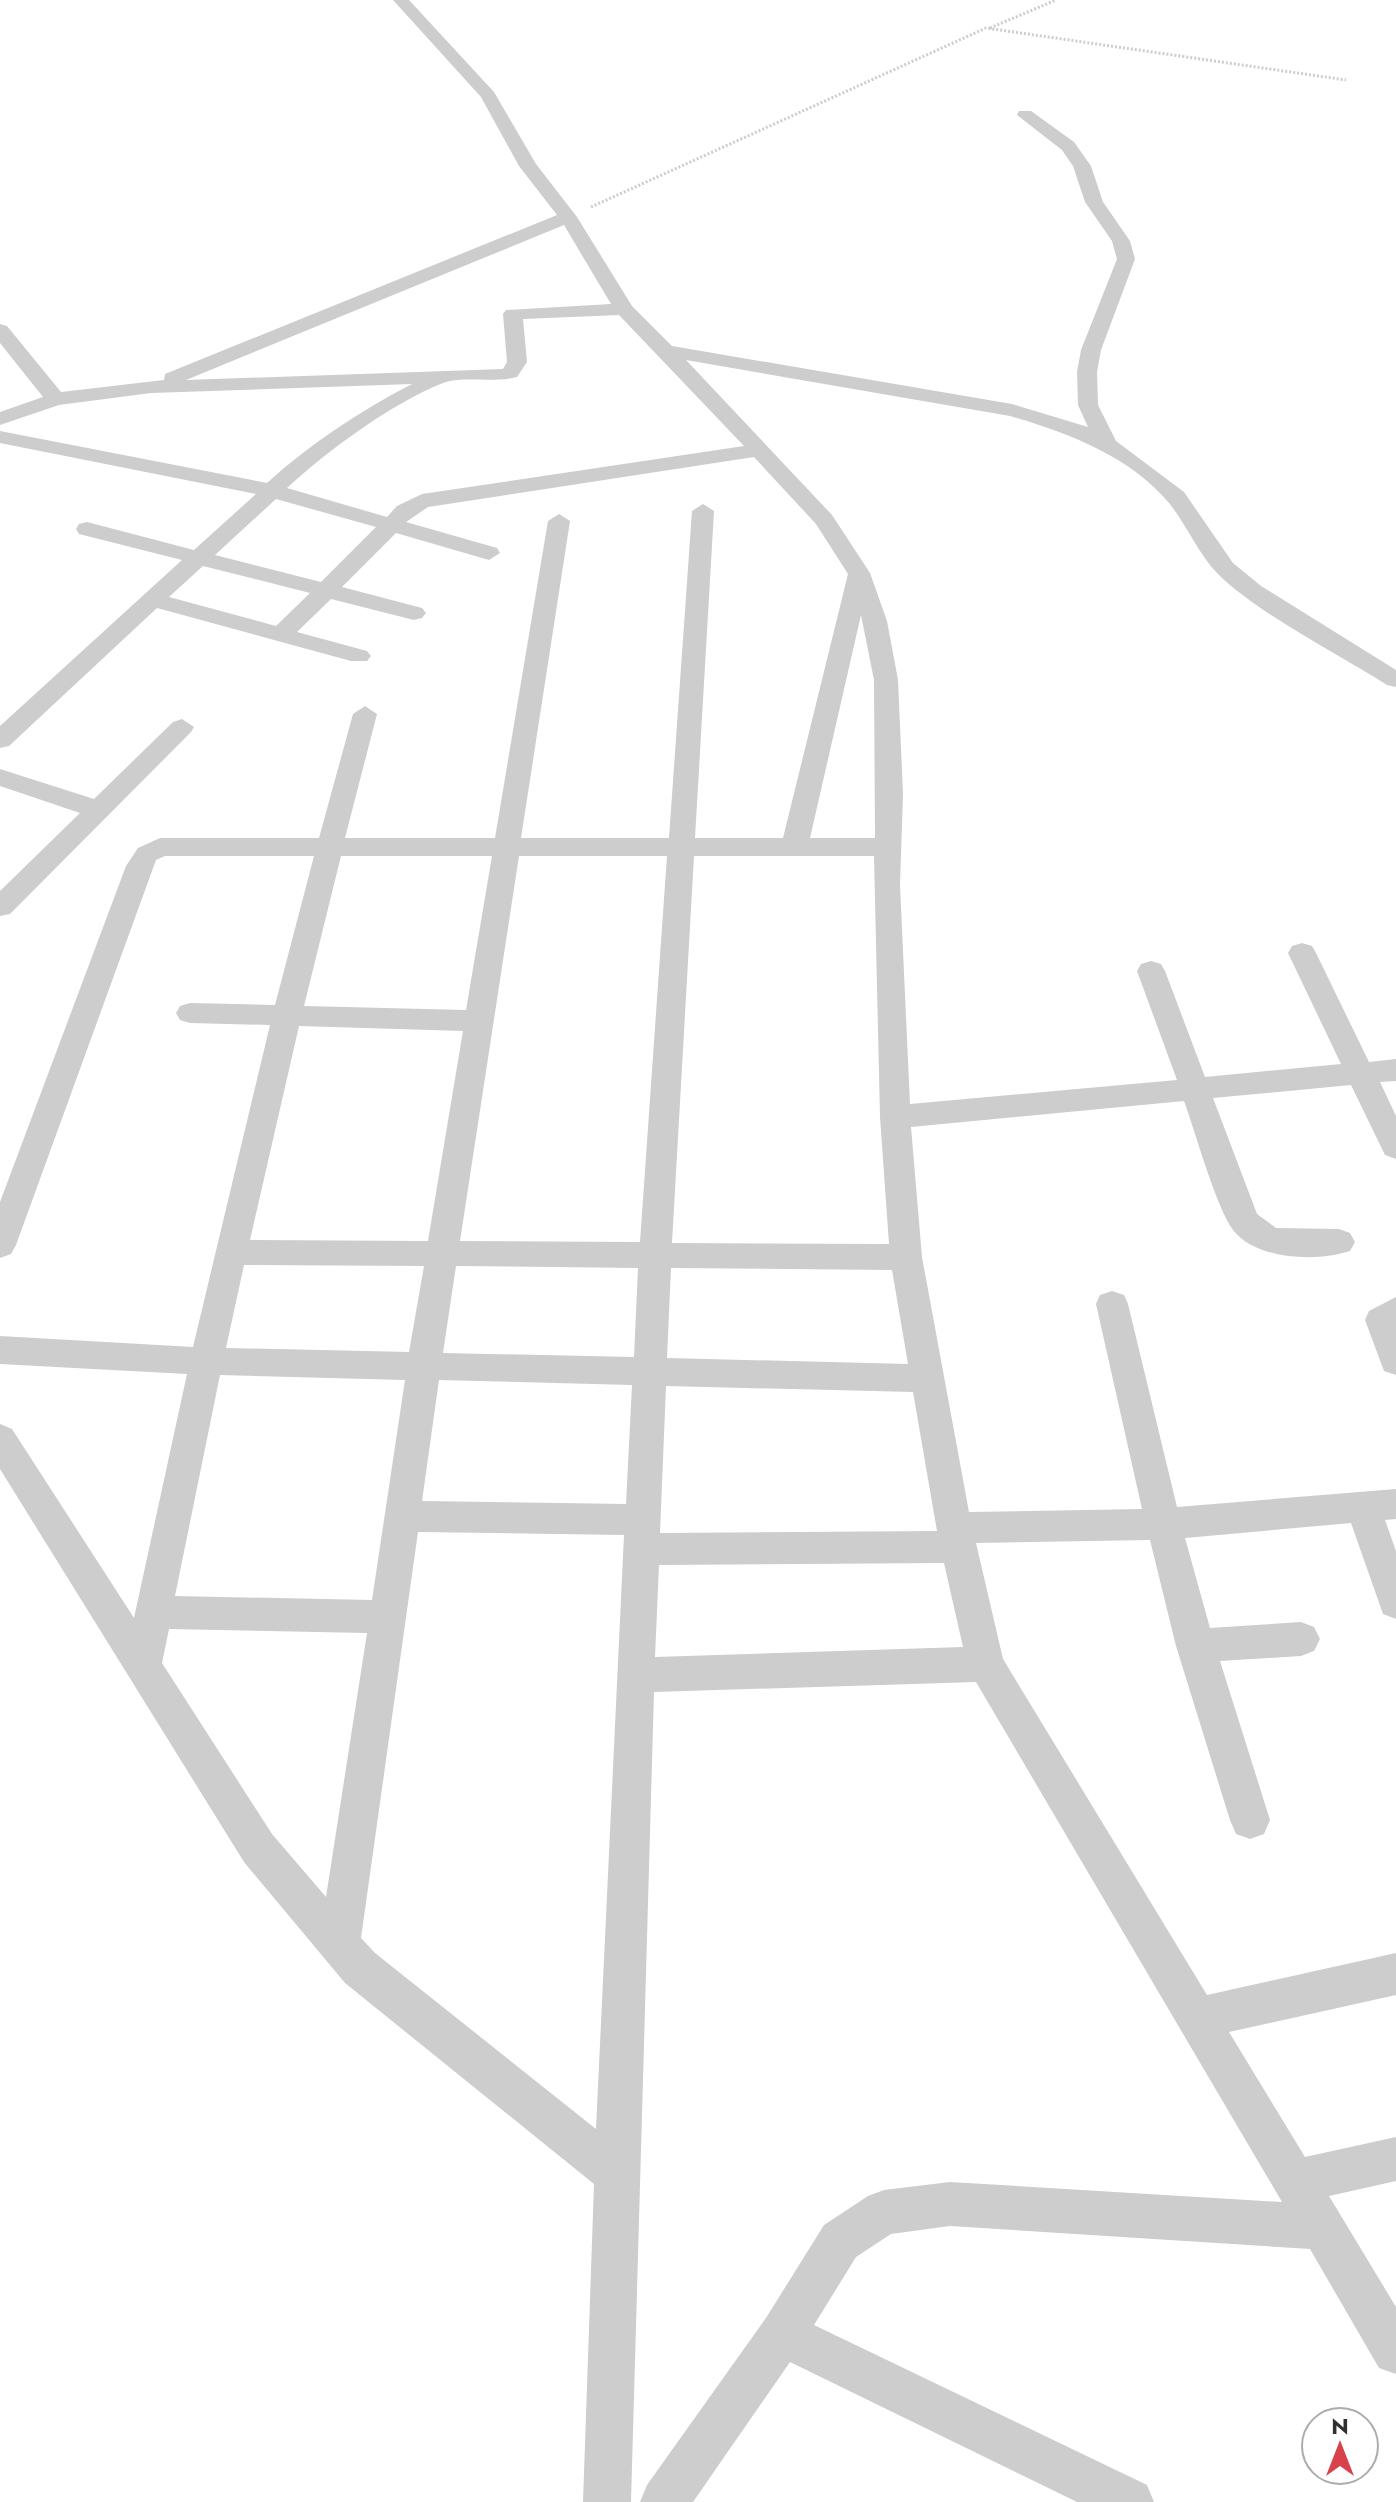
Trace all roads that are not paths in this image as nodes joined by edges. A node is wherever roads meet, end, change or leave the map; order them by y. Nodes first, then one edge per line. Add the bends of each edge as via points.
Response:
1 (401, 0) edge
2 (1025, 115) dead end
3 (568, 217) junction
4 (624, 309) junction
5 (0, 330) edge
6 (663, 350) junction
7 (440, 378) junction
8 (151, 387) junction
9 (56, 399) junction
10 (0, 419) edge
11 (0, 437) edge
12 (1107, 445) junction
13 (760, 450) junction
14 (270, 490) junction
15 (703, 511) dead end
16 (559, 521) dead end
17 (392, 524) junction
18 (87, 529) dead end
19 (489, 553) dead end
20 (200, 556) junction
21 (859, 573) junction
22 (327, 590) junction
23 (153, 600) junction
24 (414, 613) dead end
25 (281, 635) junction
26 (359, 656) dead end
27 (1396, 680) edge
28 (365, 714) dead end
29 (182, 727) dead end
30 (0, 740) edge
31 (0, 777) edge
32 (99, 810) junction
33 (330, 845) junction
34 (507, 845) junction
35 (888, 847) junction
36 (682, 848) junction
37 (794, 848) junction
38 (0, 907) edge
39 (1302, 953) dead end
40 (1151, 971) dead end
41 (190, 1013) dead end
42 (288, 1016) junction
43 (479, 1021) junction
44 (1396, 1070) edge
45 (1360, 1074) junction
46 (1196, 1089) junction
47 (895, 1117) junction
48 (1396, 1147) edge
49 (1339, 1242) dead end
50 (0, 1245) edge
51 (231, 1252) junction
52 (442, 1255) junction
53 (655, 1257) junction
54 (906, 1257) junction
55 (1112, 1304) dead end
56 (1396, 1310) edge
57 (0, 1350) edge
58 (204, 1361) junction
59 (1396, 1361) edge
60 (424, 1365) junction
61 (650, 1370) junction
62 (926, 1378) junction
63 (0, 1439) edge
64 (1379, 1506) edge
65 (402, 1516) junction
66 (1161, 1524) junction
67 (642, 1534) junction
68 (956, 1537) junction
69 (1396, 1602) edge
70 (153, 1612) junction
71 (388, 1617) junction
72 (1301, 1639) dead end
73 (1195, 1646) junction
74 (986, 1664) junction
75 (143, 1665) junction
76 (635, 1675) junction
77 (1250, 1820) dead end
78 (340, 1944) junction
79 (1396, 1974) edge
80 (1197, 2018) junction
81 (1396, 2159) edge
82 (617, 2174) junction
83 (1295, 2181) junction
84 (1322, 2227) junction
85 (782, 2334) junction
86 (1396, 2351) edge
87 (607, 2502) edge
88 (664, 2502) edge
89 (1130, 2502) edge

1 - 3 street via 488,95 528,166
2 - 12 street via 1068,146 1126,259 1087,372 1088,405
3 - 4 street
3 - 8 street
4 - 6 street
4 - 7 street via 513,314 517,362 510,373
5 - 9 street
6 - 12 street via 1012,410 1069,426
6 - 13 street
7 - 8 street
7 - 14 street via 339,435
8 - 9 street
9 - 10 street
11 - 14 street
12 - 27 street via 1176,497 1225,568 1243,583
13 - 17 street via 455,494 422,501
13 - 21 street via 824,520
14 - 17 street
14 - 20 street
15 - 36 street
16 - 34 street
17 - 19 street
17 - 22 street
18 - 20 street
20 - 22 street
20 - 23 street
21 - 35 street via 886,680
21 - 37 street
22 - 24 street
22 - 25 street
23 - 25 street
23 - 30 street
25 - 26 street
28 - 33 street
29 - 32 street
31 - 32 street
32 - 38 street
33 - 34 street
33 - 42 street
33 - 50 street via 172,845 147,854
34 - 36 street
34 - 43 street
35 - 37 street
35 - 47 street
36 - 37 street
36 - 53 street
39 - 45 street
40 - 46 street
41 - 42 street
42 - 43 street
42 - 51 street
43 - 52 street
44 - 45 street
45 - 46 street
45 - 48 street
46 - 47 street
46 - 49 street via 1244,1221 1255,1234 1271,1242
47 - 54 street
51 - 52 street
51 - 58 street
52 - 53 street
52 - 60 street
53 - 54 street
53 - 61 street
54 - 62 street
55 - 66 street
56 - 59 street via 1381,1320
57 - 58 street
58 - 60 street
58 - 70 street
60 - 61 street
60 - 65 street
61 - 62 street
61 - 67 street
62 - 68 street
63 - 75 street
64 - 66 street
64 - 69 street
65 - 67 street
65 - 71 street
66 - 68 street
66 - 73 street
67 - 68 street
67 - 76 street
68 - 74 street
70 - 71 street
70 - 75 street
71 - 78 street
72 - 73 street
73 - 77 street
74 - 76 street
74 - 80 street
75 - 78 street via 258,1848
76 - 82 street
78 - 82 street via 360,1968
79 - 80 street
80 - 83 street
81 - 83 street
82 - 87 street
83 - 84 street
84 - 85 street via 950,2204 884,2212 840,2241
84 - 86 street
85 - 88 street
85 - 89 street

